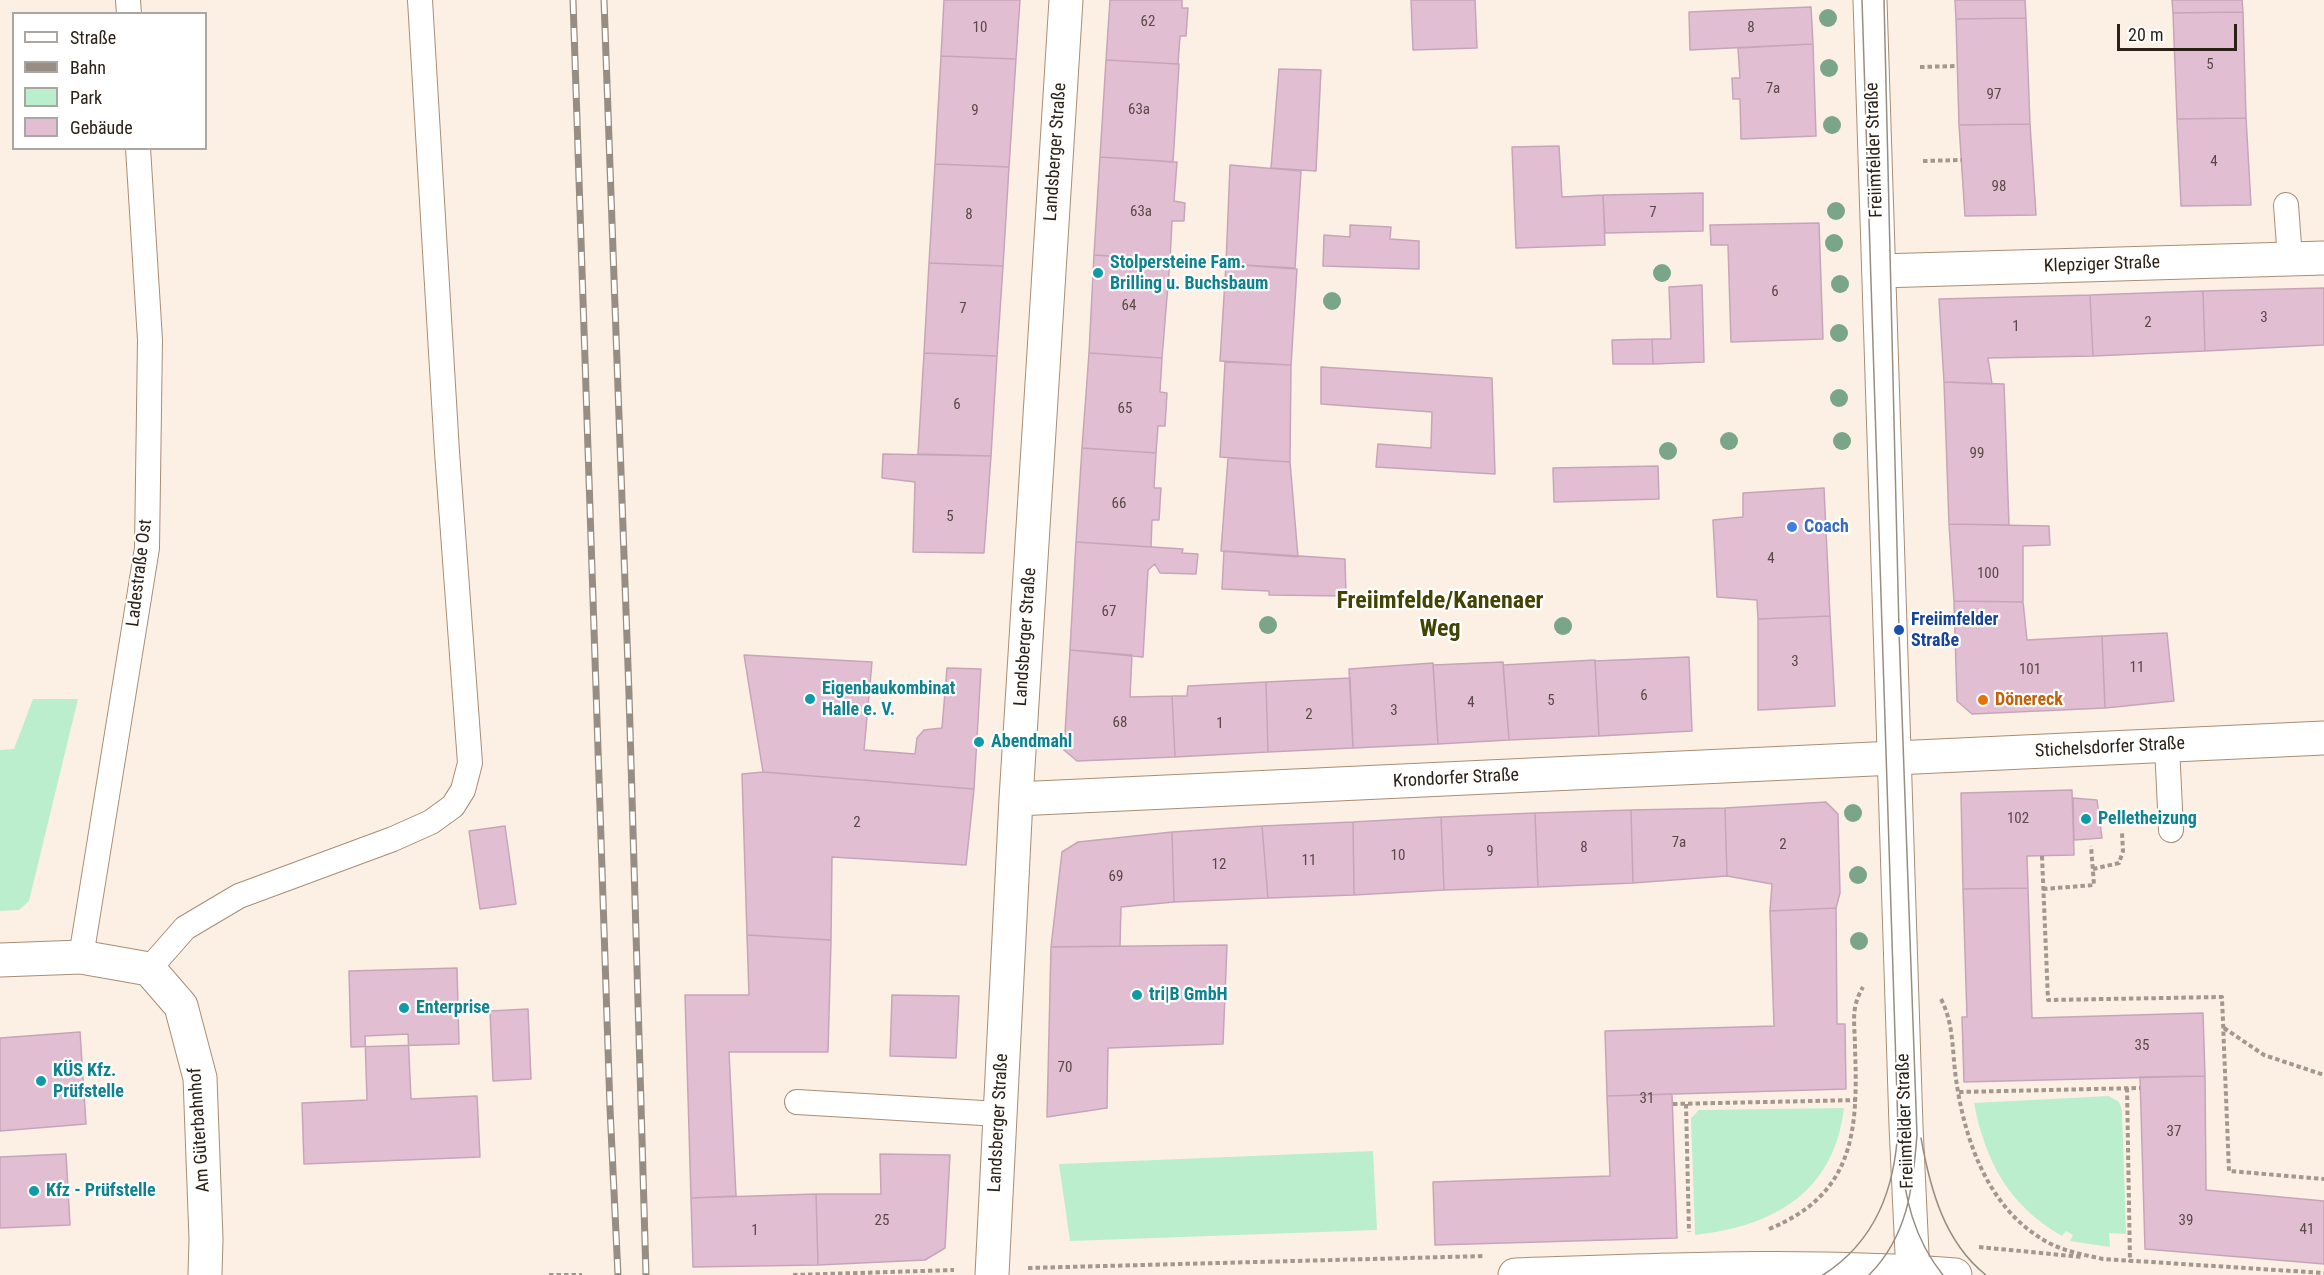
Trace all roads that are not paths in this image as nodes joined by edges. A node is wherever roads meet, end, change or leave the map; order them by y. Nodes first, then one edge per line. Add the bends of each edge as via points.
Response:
1 (420, 0) edge
2 (1066, 0) edge
3 (1870, 0) edge
4 (138, 150) edge
5 (2286, 205) dead end
6 (2324, 258) edge
7 (2290, 259) junction
8 (1879, 271) junction
9 (2324, 738) edge
10 (2167, 746) junction
11 (1896, 759) junction
12 (1017, 799) junction
13 (2171, 830) dead end
14 (81, 957) junction
15 (0, 960) edge
16 (149, 969) junction
17 (797, 1102) dead end
18 (999, 1114) junction
19 (992, 1272) edge
20 (1913, 1273) edge
21 (205, 1275) edge
22 (1515, 1275) edge
23 (1955, 1275) edge

1 - 16 lane via 470,763 464,790 453,806 431,822 239,896 185,928
2 - 12 street, Landsberger Straße
3 - 8 street, Freiimfelder Straße
4 - 14 lane, Ladestraße Ost via 150,340 147,548
5 - 7 lane
6 - 7 street, Klepziger Straße
7 - 8 street, Klepziger Straße
8 - 11 street, Freiimfelder Straße
9 - 10 street, Stichelsdorfer Straße
10 - 11 street, Stichelsdorfer Straße
10 - 13 lane
11 - 12 street, Krondorfer Straße
11 - 20 street, Freiimfelder Straße
12 - 18 street, Landsberger Straße
14 - 15 street
14 - 16 street
16 - 21 street, Am Güterbahnhof via 181,1006 200,1078
17 - 18 lane
18 - 19 street, Landsberger Straße
20 - 22 street via 1834,1268
20 - 23 street

